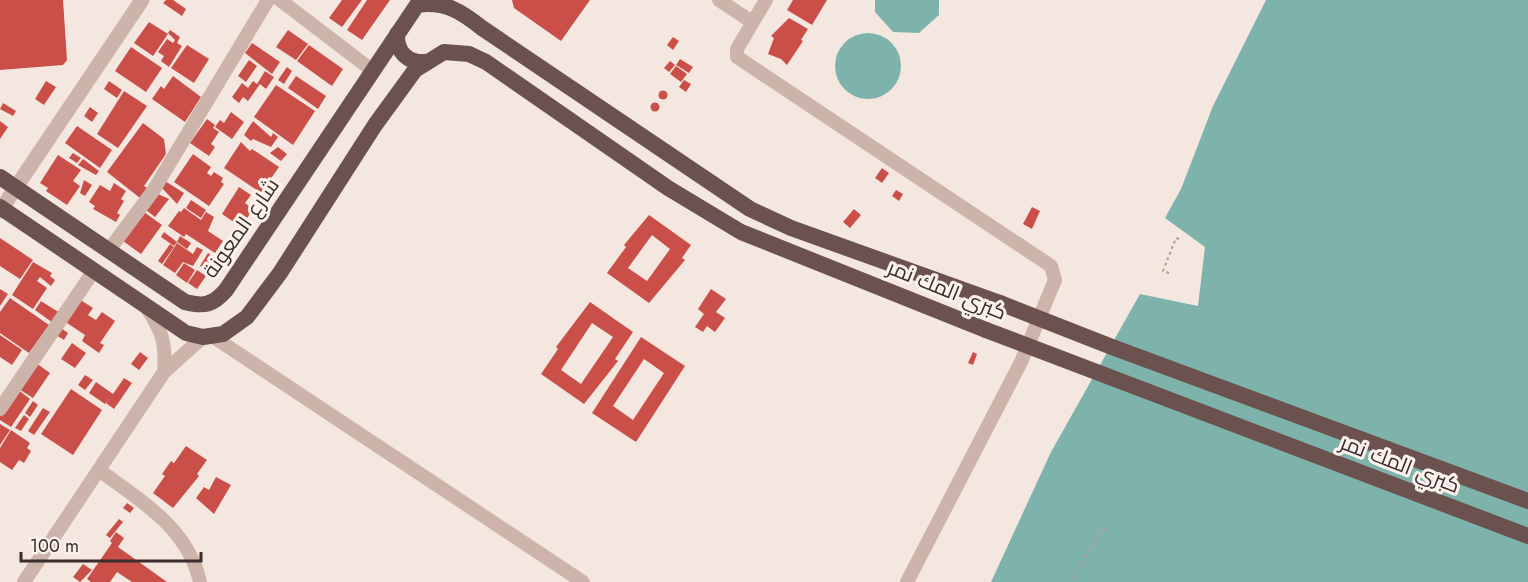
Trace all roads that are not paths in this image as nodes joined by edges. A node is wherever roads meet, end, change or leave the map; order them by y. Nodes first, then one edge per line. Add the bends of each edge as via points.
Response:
1 (142, 0) edge
2 (268, 0) edge
3 (280, 0) edge
4 (719, 0) edge
5 (766, 0) edge
6 (419, 2) edge
7 (461, 5) edge
8 (752, 22) junction
9 (397, 34) junction
10 (425, 62) junction
11 (373, 71) junction
12 (0, 177) edge
13 (16, 188) junction
14 (1, 209) edge
15 (109, 250) junction
16 (93, 272) junction
17 (146, 307) junction
18 (207, 336) junction
19 (164, 372) junction
20 (0, 409) edge
21 (99, 470) junction
22 (1528, 501) edge
23 (1528, 536) edge
24 (563, 576) edge
25 (24, 582) edge
26 (200, 582) edge
27 (583, 582) edge
28 (907, 582) edge

1 - 13 street
2 - 15 street via 153,191
3 - 11 street
4 - 8 street
5 - 8 street
6 - 7 highway, شارع المعونة
6 - 9 highway, شارع المعونة
7 - 22 highway, كبري المك نمر, bridge via 488,33 750,209 791,228
8 - 28 street via 736,49 737,57 1051,266 1055,280 1021,362
9 - 10 highway via 404,56
9 - 11 highway, شارع المعونة
10 - 18 highway via 396,97 247,317 234,328
10 - 23 highway, كبري المك نمر, bridge via 444,52 478,58 668,188 734,228 986,330
11 - 15 highway, شارع المعونة via 217,300 201,306 185,302
12 - 13 highway, شارع المعونة
13 - 14 street
13 - 15 highway, شارع المعونة
14 - 16 highway
16 - 17 highway
16 - 20 street
17 - 18 highway via 186,333
17 - 19 street via 162,333
18 - 19 street
18 - 24 street
19 - 21 street
21 - 25 street
21 - 26 street via 160,515 195,561
24 - 27 street

